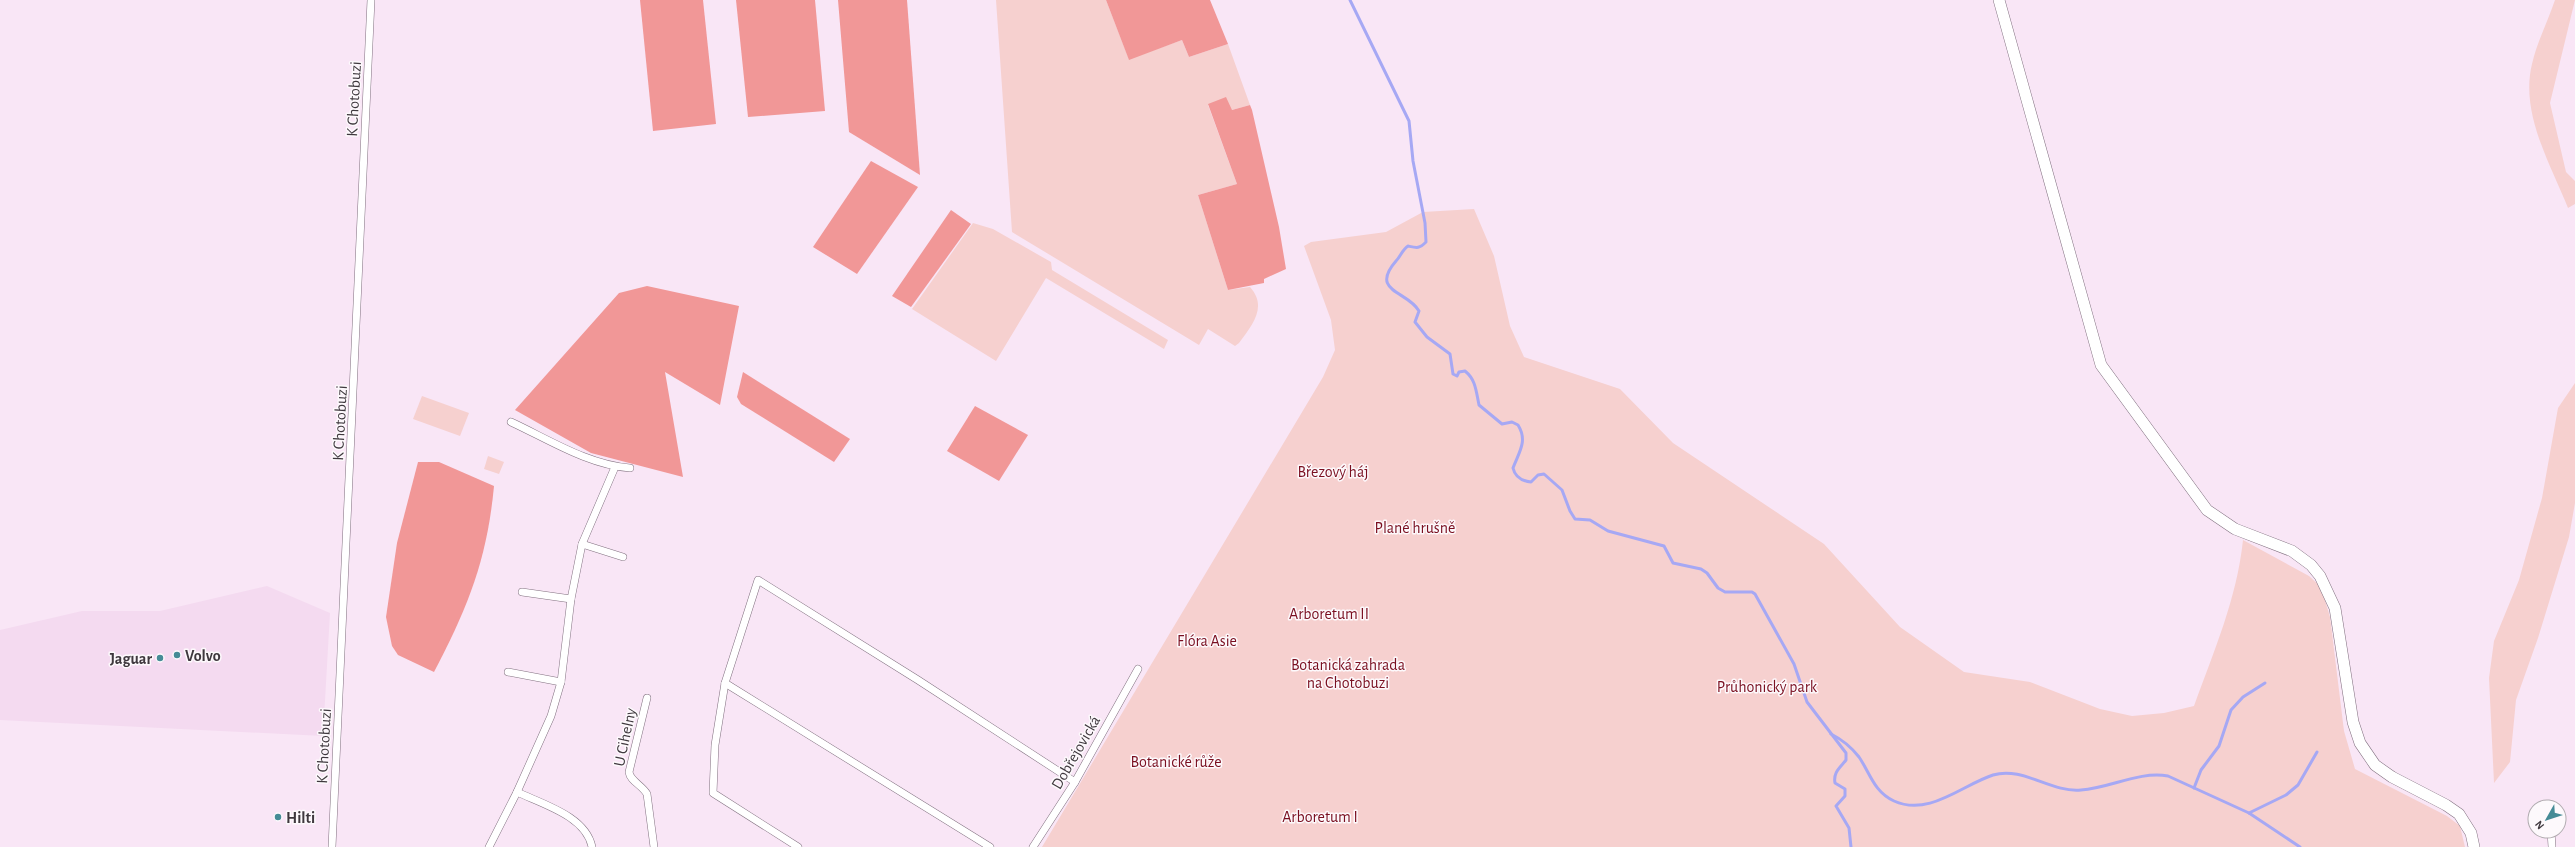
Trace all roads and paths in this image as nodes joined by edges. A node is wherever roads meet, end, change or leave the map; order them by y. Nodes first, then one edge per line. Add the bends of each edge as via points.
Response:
1 (372, 0) edge
2 (1999, 0) edge
3 (511, 422) dead end
4 (616, 467) junction
5 (630, 468) dead end
6 (582, 544) junction
7 (623, 557) dead end
8 (522, 592) dead end
9 (571, 599) junction
10 (1138, 669) dead end
11 (508, 672) dead end
12 (561, 682) junction
13 (726, 683) junction
14 (647, 698) dead end
15 (1075, 782) junction
16 (517, 792) junction
17 (332, 847) edge
18 (489, 847) edge
19 (592, 847) edge
20 (654, 847) edge
21 (798, 847) edge
22 (990, 847) edge
23 (1033, 847) edge
24 (2474, 847) edge

1 - 17 street, K Chotobuzi
2 - 24 street via 2101,365 2206,510 2235,529 2292,551 2311,565 2320,576 2335,608 2353,722 2360,743 2375,765 2459,814 2471,833
3 - 4 street via 574,453
4 - 5 street
4 - 6 street
6 - 7 street
6 - 9 street
8 - 9 street
9 - 12 street
10 - 15 street, Dobřejovická
11 - 12 street
12 - 16 street via 551,716
13 - 15 street via 758,580
13 - 21 street via 715,745 713,792
13 - 22 street
14 - 20 street, U Cihelny via 629,772 631,778 641,785 647,794
15 - 23 street, Dobřejovická
16 - 18 street
16 - 19 street via 564,814 581,826

